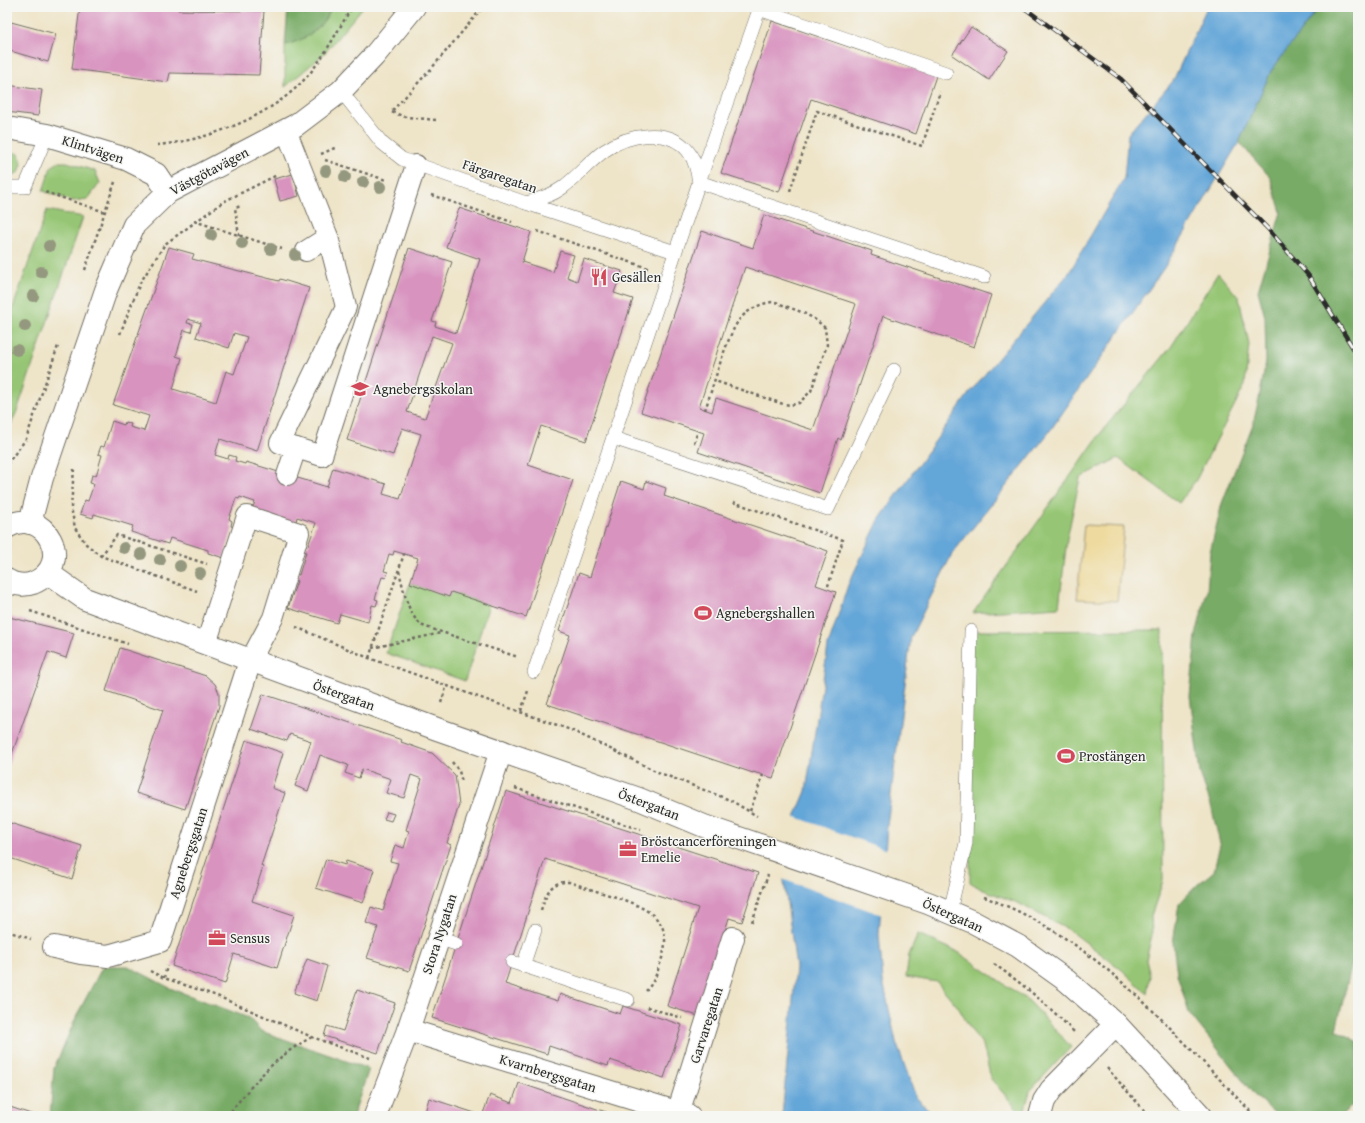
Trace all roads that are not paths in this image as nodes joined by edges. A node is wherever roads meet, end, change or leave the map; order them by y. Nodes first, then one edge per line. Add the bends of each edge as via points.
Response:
1 (414, 7) edge
2 (760, 8) edge
3 (946, 73) road end
4 (341, 91) junction
5 (7, 128) edge
6 (286, 130) junction
7 (47, 135) junction
8 (416, 165) junction
9 (699, 182) junction
10 (7, 187) edge
11 (168, 192) junction
12 (526, 203) junction
13 (328, 237) junction
14 (306, 251) road end
15 (675, 252) junction
16 (984, 276) dead end
17 (346, 307) junction
18 (367, 315) junction
19 (894, 370) dead end
20 (613, 438) junction
21 (296, 448) junction
22 (286, 475) dead end
23 (30, 523) junction
24 (7, 527) edge
25 (48, 573) junction
26 (7, 580) edge
27 (971, 631) dead end
28 (206, 644) junction
29 (250, 661) junction
30 (536, 668) road end
31 (501, 751) junction
32 (950, 911) junction
33 (535, 930) road end
34 (733, 938) dead end
35 (54, 947) dead end
36 (628, 1000) road end
37 (1116, 1024) junction
38 (408, 1030) junction
39 (684, 1114) edge
40 (375, 1116) edge
41 (1040, 1116) edge
42 (1200, 1116) edge

1 - 4 street, Västgötavägen
2 - 3 lane
2 - 9 lane
4 - 6 street, Västgötavägen
4 - 8 lane, Färgaregatan via 382,143 402,159
5 - 7 street, Klintvägen
6 - 11 street, Västgötavägen
6 - 13 street
7 - 10 lane via 25,187
7 - 11 street, Klintvägen via 126,159 156,174
8 - 12 lane, Färgaregatan
8 - 18 street
9 - 12 lane via 696,165 689,152 678,141 650,135 621,142 606,150 591,160 563,187 545,198
9 - 15 lane
9 - 16 lane
11 - 23 street, Västgötavägen via 134,225 120,255 42,478
12 - 15 lane, Färgaregatan
13 - 14 street
13 - 17 street
15 - 20 lane
17 - 18 street
17 - 21 street via 280,443
18 - 21 street via 322,456
19 - 20 lane via 828,509
20 - 30 lane
21 - 22 street
23 - 24 street via 20,522
23 - 25 street via 40,527 53,543 55,553
25 - 26 street via 30,584 20,585
25 - 28 street, Östergatan via 85,599
27 - 32 lane via 966,843
28 - 29 street, Östergatan
28 - 29 street via 221,600 225,569 247,516 272,521 299,533 273,618
29 - 31 street, Östergatan
29 - 35 street, Agnebergsgatan via 160,941 108,956
31 - 32 street, Östergatan via 704,826 774,862
31 - 38 street, Stora Nygatan via 447,941
32 - 37 street, Östergatan via 1018,946 1067,981
33 - 36 lane via 517,964
34 - 39 street, Garvaregatan
37 - 41 street via 1051,1090 1044,1101
37 - 42 street, Östergatan
38 - 39 street, Kvarnbergsgatan
38 - 40 street, Stora Nygatan

